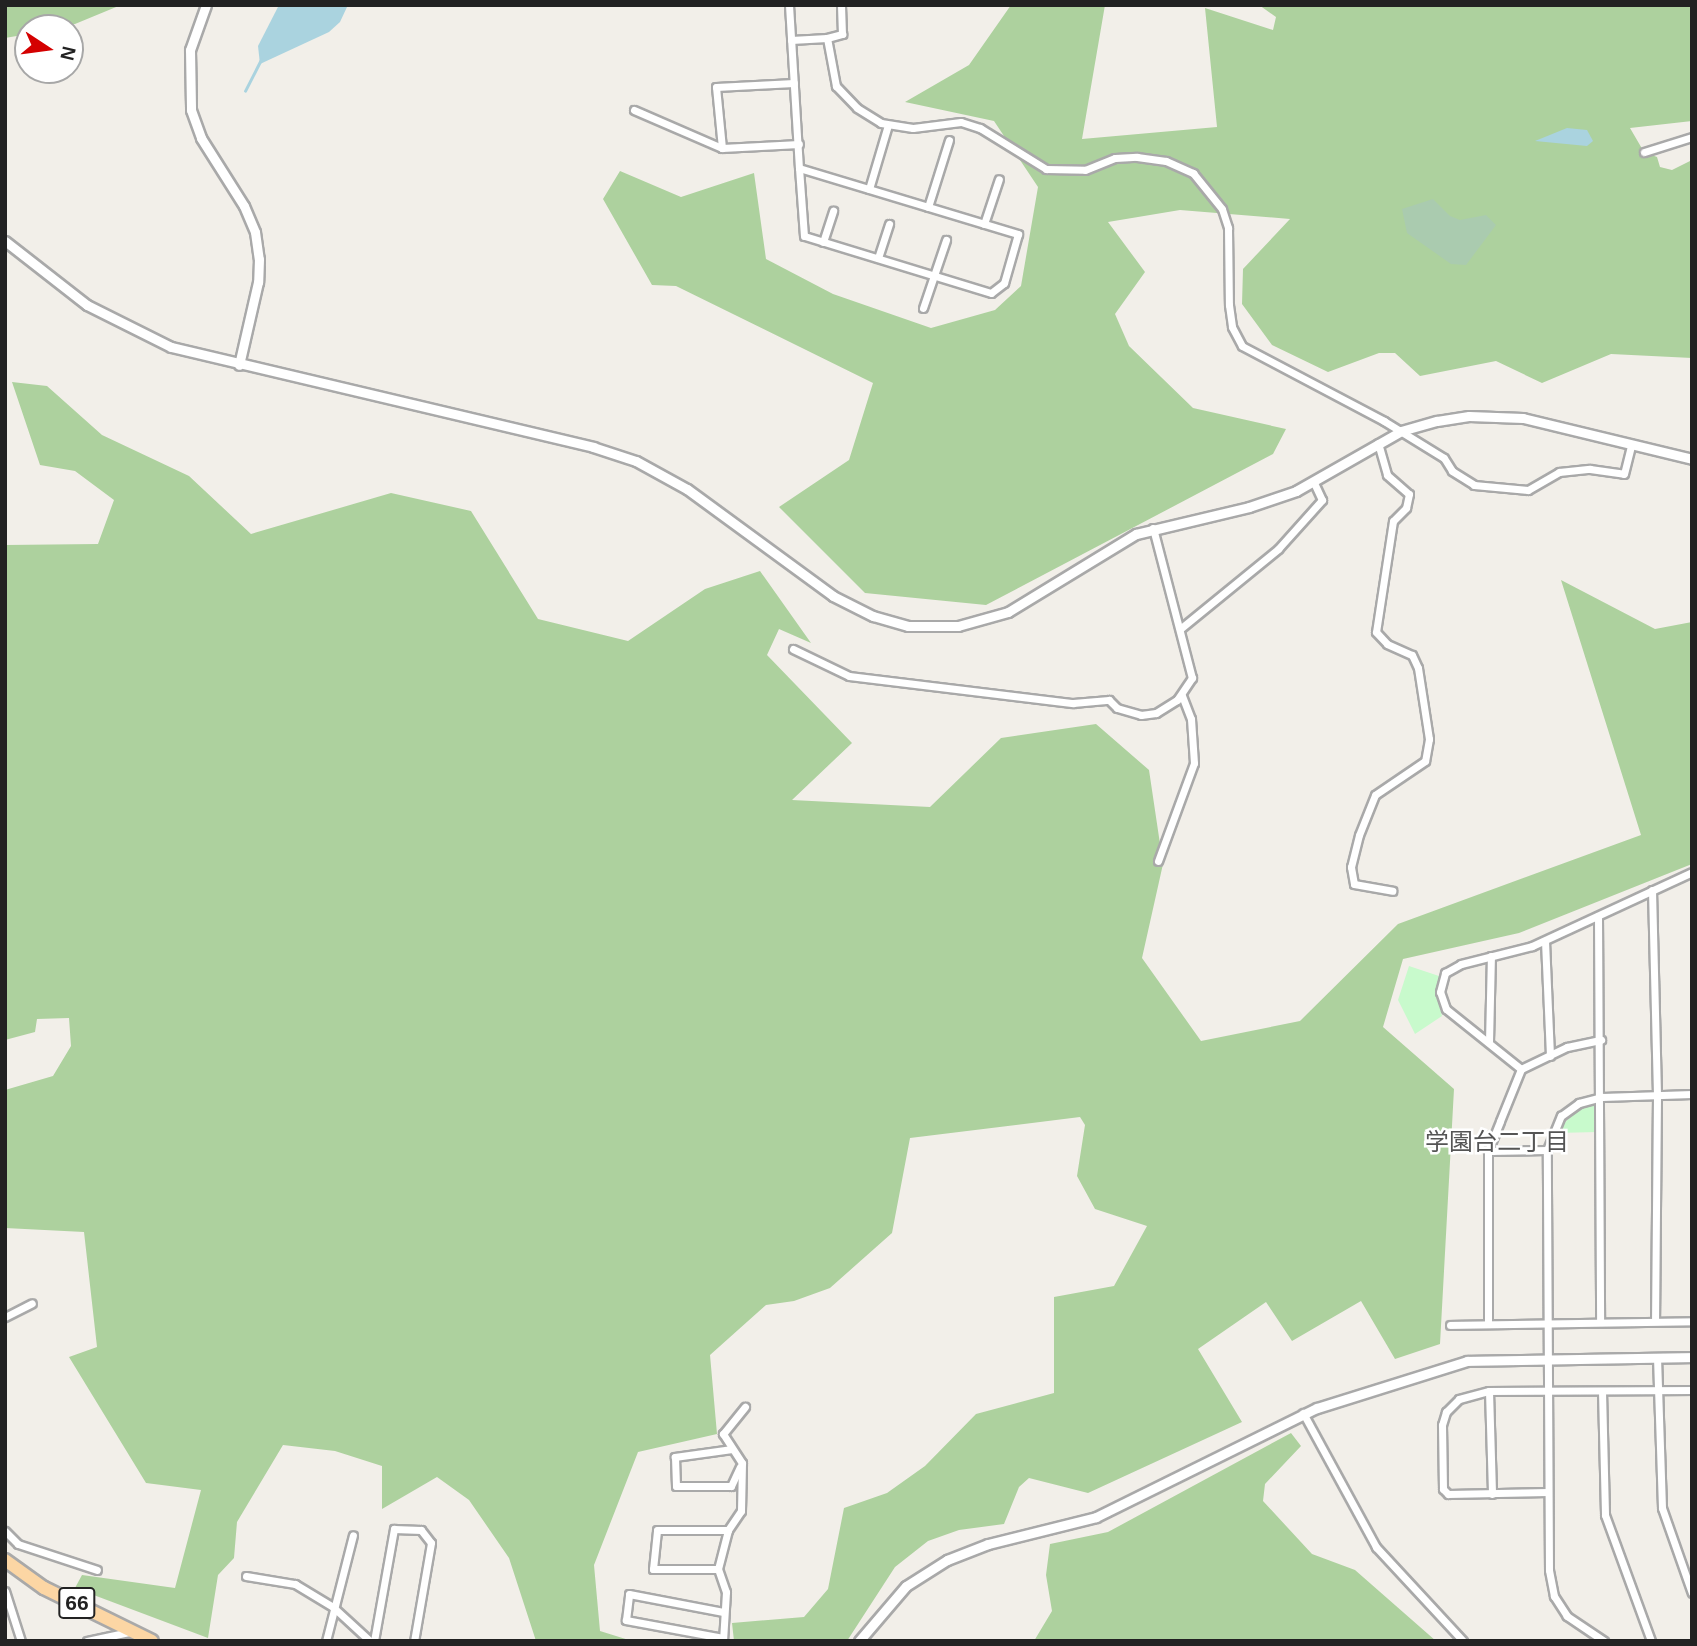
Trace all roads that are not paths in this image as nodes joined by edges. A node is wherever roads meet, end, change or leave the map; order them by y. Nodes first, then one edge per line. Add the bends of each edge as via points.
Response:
1 (206, 5) edge
2 (789, 5) edge
3 (841, 5) edge
4 (827, 38) junction
5 (791, 40) junction
6 (794, 83) junction
7 (634, 110) dead end
8 (888, 125) junction
9 (1692, 137) edge
10 (949, 140) dead end
11 (799, 144) junction
12 (722, 148) junction
13 (1644, 152) dead end
14 (799, 168) junction
15 (999, 180) dead end
16 (869, 190) junction
17 (928, 207) junction
18 (833, 211) dead end
19 (889, 224) dead end
20 (985, 224) junction
21 (946, 240) dead end
22 (5, 241) edge
23 (823, 242) junction
24 (878, 258) junction
25 (935, 276) junction
26 (923, 308) dead end
27 (239, 365) junction
28 (1401, 431) junction
29 (1378, 443) junction
30 (1631, 446) junction
31 (1692, 459) edge
32 (1313, 481) junction
33 (1153, 528) junction
34 (1180, 629) junction
35 (793, 649) dead end
36 (1181, 696) junction
37 (1158, 861) dead end
38 (1692, 872) edge
39 (1652, 890) junction
40 (1392, 891) dead end
41 (1598, 916) junction
42 (1545, 941) junction
43 (1491, 956) junction
44 (1601, 1040) junction
45 (1489, 1042) junction
46 (1550, 1056) junction
47 (1521, 1069) junction
48 (1692, 1094) edge
49 (1657, 1096) junction
50 (1602, 1097) junction
51 (1547, 1150) junction
52 (1488, 1151) junction
53 (32, 1303) dead end
54 (5, 1317) edge
55 (1655, 1321) junction
56 (1692, 1321) edge
57 (1547, 1322) junction
58 (1600, 1322) junction
59 (1488, 1323) junction
60 (1450, 1325) dead end
61 (1657, 1357) junction
62 (1692, 1357) edge
63 (1547, 1358) junction
64 (1657, 1390) junction
65 (1692, 1390) edge
66 (1489, 1391) junction
67 (1602, 1391) junction
68 (1547, 1392) junction
69 (745, 1407) dead end
70 (1303, 1413) junction
71 (732, 1448) junction
72 (742, 1464) junction
73 (1548, 1492) junction
74 (1492, 1494) junction
75 (728, 1530) junction
76 (5, 1531) edge
77 (353, 1535) dead end
78 (6, 1564) edge
79 (718, 1569) junction
80 (97, 1570) dead end
81 (246, 1576) dead end
82 (5, 1591) edge
83 (1692, 1593) edge
84 (333, 1606) junction
85 (723, 1612) junction
86 (134, 1631) junction
87 (723, 1639) edge
88 (21, 1641) edge
89 (88, 1641) edge
90 (152, 1641) edge
91 (326, 1641) edge
92 (372, 1641) edge
93 (414, 1641) edge
94 (859, 1641) edge
95 (1462, 1641) edge
96 (1604, 1641) edge
97 (1651, 1641) edge

1 - 27 street via 190,50 191,110 201,138 244,206 255,232 259,259
2 - 5 street
3 - 4 street via 842,34
4 - 5 street
4 - 8 street via 836,86 856,108
5 - 6 street
6 - 11 street
6 - 12 street via 716,87
7 - 12 street
8 - 16 street
8 - 28 street via 961,122 980,128 1046,169 1085,170 1115,158 1138,157 1166,161 1192,173 1225,218 1228,305 1242,346
9 - 13 street
10 - 17 street
11 - 12 street
11 - 14 street
14 - 16 street
14 - 23 street via 804,236
15 - 20 street
16 - 17 street
17 - 20 street
18 - 23 street
19 - 24 street
20 - 25 street via 1018,234 1004,283 991,293
21 - 25 street
22 - 27 street via 87,304 126,327 171,347
23 - 24 street
24 - 25 street
25 - 26 street
27 - 33 street via 593,447 636,461 687,489 833,596 873,617 908,626 958,626 1008,612 1098,555
28 - 29 street
28 - 30 street via 1469,416 1509,417
28 - 30 street via 1444,458 1452,471 1474,485 1504,490 1528,490 1559,472 1590,469 1624,474
29 - 32 street
29 - 40 street via 1387,475 1409,494 1406,508 1393,521 1376,632 1387,644 1412,654 1429,739 1425,761 1375,795 1351,867 1354,884
30 - 31 street
32 - 33 street via 1249,507
32 - 34 street via 1322,500 1279,549
33 - 34 street
34 - 36 street via 1192,678
35 - 36 street via 849,676 1073,703 1109,700 1141,715 1156,713
36 - 37 street via 1191,719 1194,763
38 - 39 street
39 - 41 street
39 - 49 street
41 - 42 street
41 - 44 street
42 - 43 street
42 - 46 street
43 - 45 street
43 - 45 street via 1449,970 1442,977 1440,992 1446,1009
44 - 46 street
44 - 50 street
45 - 47 street
46 - 47 street
47 - 52 street
48 - 49 street
49 - 50 street
49 - 55 street
50 - 51 street via 1579,1103 1561,1116
50 - 58 street
51 - 52 street
51 - 57 street
52 - 59 street
53 - 54 street
55 - 56 street
55 - 58 street
57 - 58 street
57 - 59 street
57 - 63 street
59 - 60 street
61 - 62 street
61 - 63 street
61 - 64 street
63 - 68 street
63 - 70 street via 1467,1361
64 - 65 street
64 - 67 street
64 - 83 street via 1662,1508
66 - 68 street
66 - 74 street
66 - 74 street via 1459,1399 1446,1412 1442,1424 1443,1489 1454,1497
67 - 68 street
67 - 97 street via 1605,1515
68 - 73 street
69 - 71 street via 723,1434
70 - 94 street via 1096,1517 988,1544 947,1560 899,1592
70 - 95 street via 1376,1547
71 - 72 street
71 - 72 street via 675,1457 676,1486 731,1486
72 - 75 street via 741,1511
73 - 74 street
73 - 96 street via 1554,1597 1573,1623
75 - 79 street
75 - 79 street via 657,1530 653,1569
76 - 80 street via 18,1544
77 - 84 street
78 - 86 main road, 66 via 44,1588
79 - 85 street via 726,1592
81 - 84 street via 295,1584
82 - 88 street
84 - 91 street
84 - 92 street
85 - 87 street
85 - 87 street via 629,1594 626,1620
86 - 89 street
86 - 90 main road, 66
92 - 93 street via 394,1529 421,1530 430,1543

